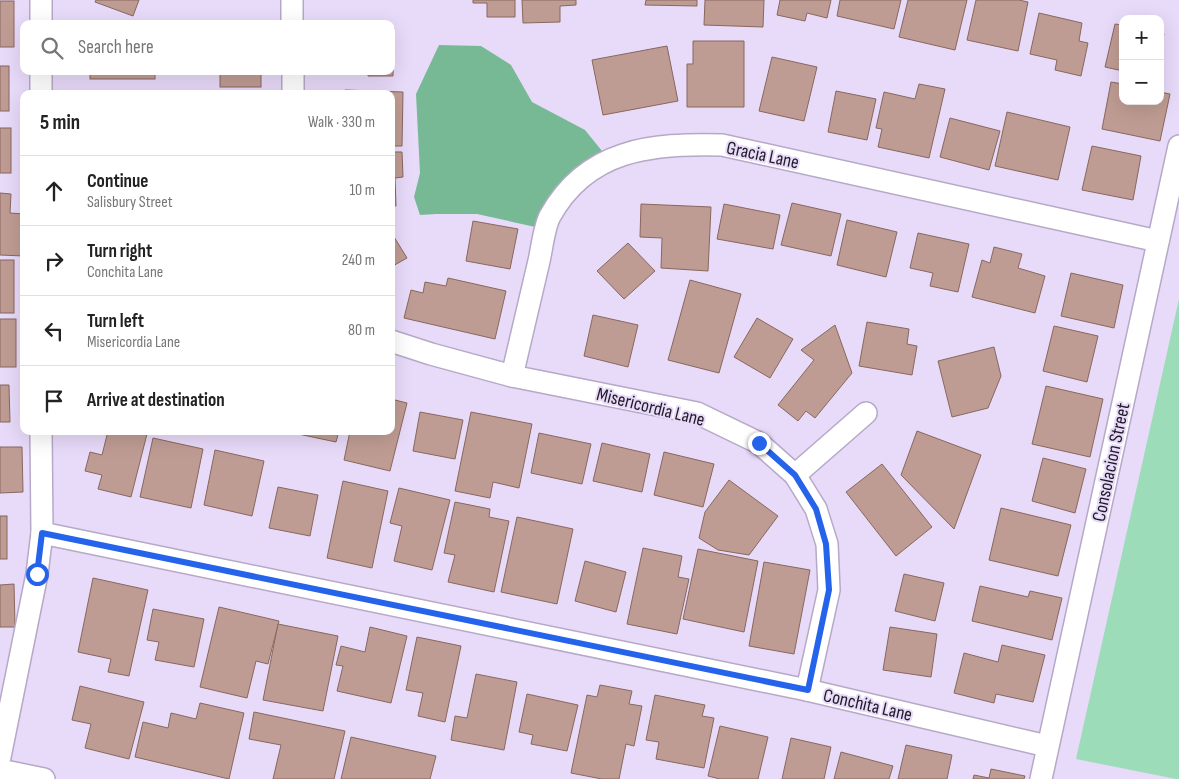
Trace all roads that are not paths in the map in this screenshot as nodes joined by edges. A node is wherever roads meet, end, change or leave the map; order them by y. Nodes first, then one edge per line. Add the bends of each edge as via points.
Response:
1 (41, 0) edge
2 (292, 0) edge
3 (41, 20) edge
4 (292, 20) edge
5 (41, 75) edge
6 (292, 75) edge
7 (41, 90) edge
8 (293, 90) edge
9 (1179, 146) edge
10 (1158, 241) junction
11 (395, 342) edge
12 (512, 376) junction
13 (866, 413) dead end
14 (41, 435) edge
15 (795, 475) junction
16 (42, 533) junction
17 (808, 690) junction
18 (1047, 746) junction
19 (0, 757) edge
20 (0, 770) edge
21 (44, 779) edge
22 (1041, 779) edge

1 - 3 street
2 - 4 street
5 - 7 street
6 - 8 street
9 - 10 street, Consolacion Street
10 - 12 street, Gracia Lane via 722,145 681,144 642,149 604,161 572,185 549,218
10 - 18 street, Consolacion Street
11 - 12 street, Misericordia Lane
12 - 15 street, Misericordia Lane via 697,413 759,443
13 - 15 street
14 - 16 street
15 - 17 street, Misericordia Lane via 816,509 826,544 829,590
16 - 17 street, Conchita Lane
16 - 19 street via 37,574
17 - 18 street, Conchita Lane
18 - 22 street, Consolacion Street
20 - 21 street

